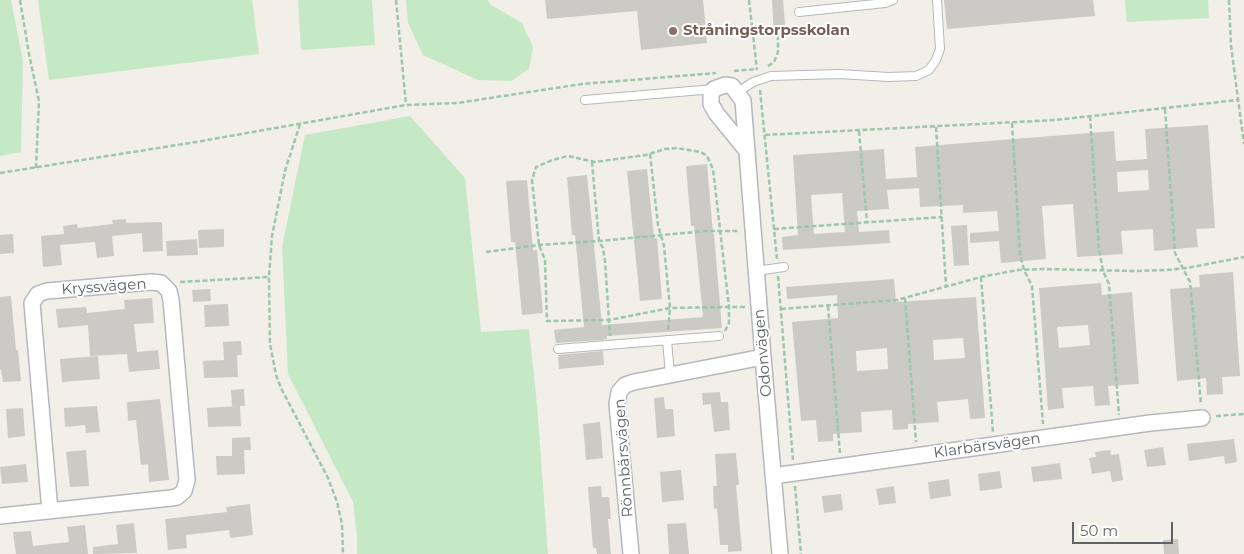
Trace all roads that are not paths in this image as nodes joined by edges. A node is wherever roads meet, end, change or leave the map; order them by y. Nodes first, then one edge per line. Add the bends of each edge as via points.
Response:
1 (893, 0) edge
2 (937, 0) edge
3 (799, 12) dead end
4 (714, 89) junction
5 (738, 92) junction
6 (585, 100) dead end
7 (747, 151) junction
8 (781, 267) road end
9 (756, 271) junction
10 (719, 336) road end
11 (667, 340) junction
12 (558, 349) dead end
13 (763, 357) junction
14 (670, 375) junction
15 (1202, 418) road end
16 (773, 476) junction
17 (50, 510) junction
18 (0, 516) edge
19 (632, 554) edge
20 (780, 554) edge

1 - 3 lane
2 - 5 lane via 940,49 928,70 916,76 771,76
4 - 5 street via 725,85
4 - 6 lane
4 - 7 street via 712,104 716,113
5 - 7 street, Odonvägen via 743,101
7 - 9 street, Odonvägen
8 - 9 lane
9 - 13 street, Odonvägen
10 - 11 lane
11 - 12 lane
11 - 14 lane
13 - 14 street, Rönnbärsvägen
13 - 16 street, Odonvägen
14 - 19 street, Rönnbärsvägen via 625,385 619,392 617,404
15 - 16 street, Klarbärsvägen
16 - 20 street, Odonvägen
17 - 17 street, Kryssvägen via 171,498 184,491 187,480 171,300 161,283 47,291 38,294 32,303
17 - 18 street, Kryssvägen

